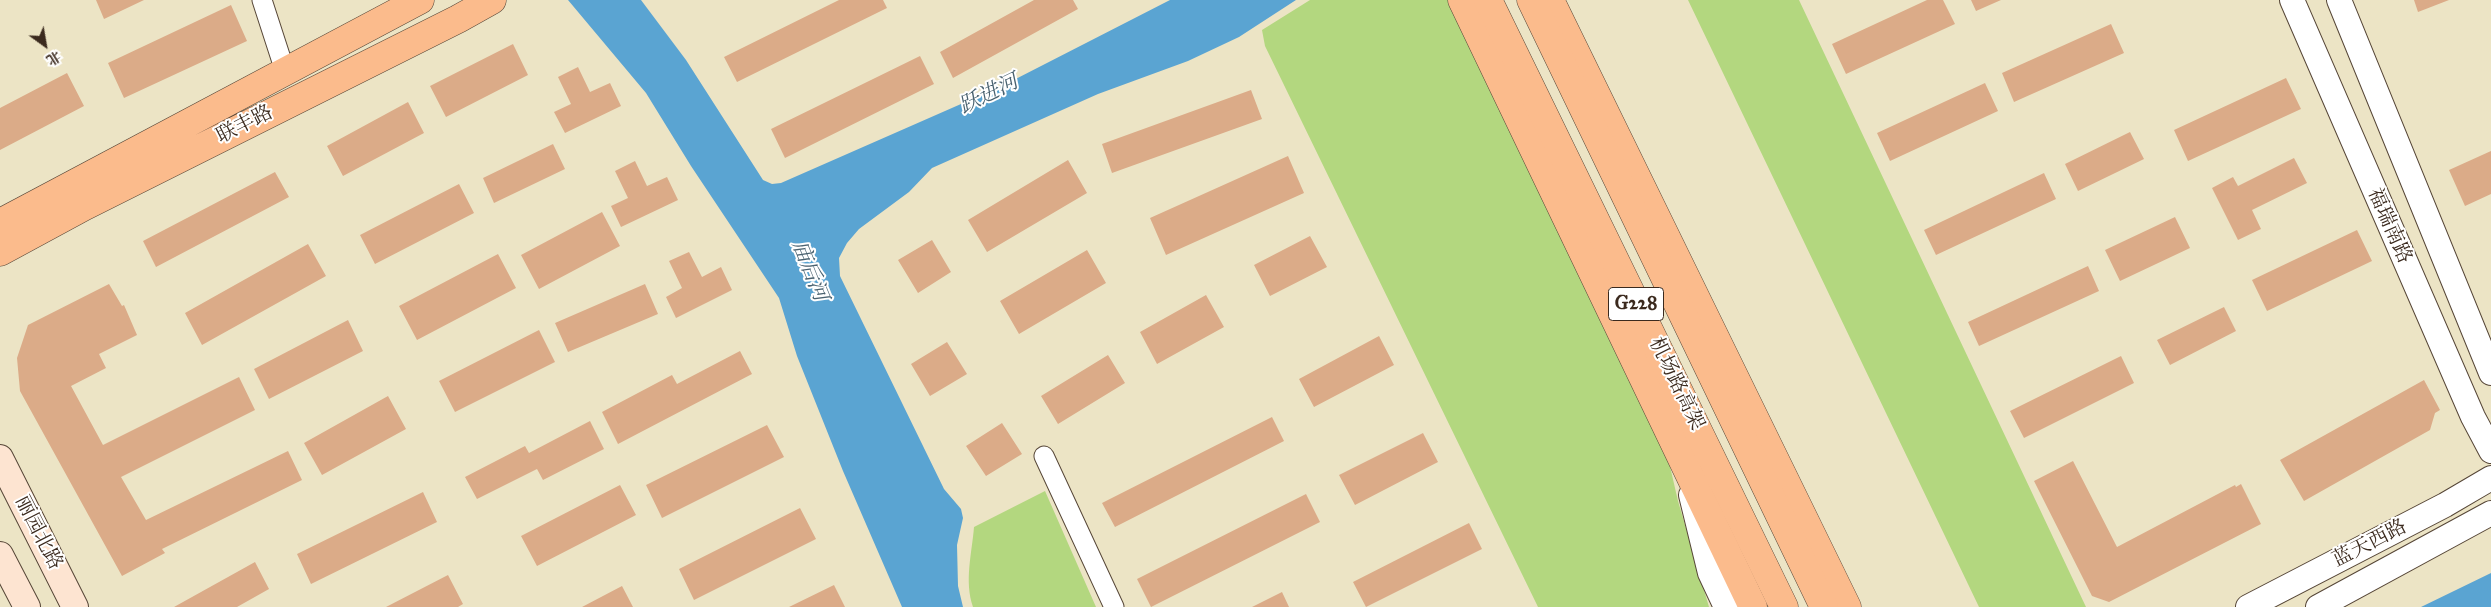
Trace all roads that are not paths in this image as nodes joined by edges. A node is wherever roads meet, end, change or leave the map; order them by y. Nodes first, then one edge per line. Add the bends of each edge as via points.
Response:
1 (262, 0) edge
2 (420, 0) edge
3 (492, 0) edge
4 (1462, 0) edge
5 (1488, 0) edge
6 (1531, 0) edge
7 (1550, 0) edge
8 (2292, 0) edge
9 (2339, 0) edge
10 (285, 71) junction
11 (0, 223) edge
12 (0, 252) edge
13 (2491, 373) edge
14 (2491, 451) edge
15 (1044, 456) dead end
16 (1682, 456) junction
17 (0, 458) edge
18 (2491, 478) edge
19 (2491, 513) edge
20 (0, 555) edge
21 (27, 607) edge
22 (75, 607) edge
23 (1114, 607) edge
24 (1726, 607) edge
25 (1753, 607) edge
26 (1784, 607) edge
27 (1824, 607) edge
28 (1847, 607) edge
29 (2248, 607) edge
30 (2318, 607) edge

1 - 10 street
2 - 10 main road, 联丰路
3 - 12 main road, 联丰路
4 - 16 main road
5 - 26 main road, 机场路高架 / G228
6 - 27 main road, 机场路高架 / G228
7 - 28 main road
8 - 14 street, 福瑞南路 via 2469,408
9 - 13 street, 福瑞南路
10 - 11 main road, 联丰路
15 - 23 street
16 - 24 street via 1710,573
16 - 25 main road
17 - 22 main road, 丽园北路
18 - 29 street, 蓝天西路
19 - 30 street, 蓝天西路
20 - 21 main road

